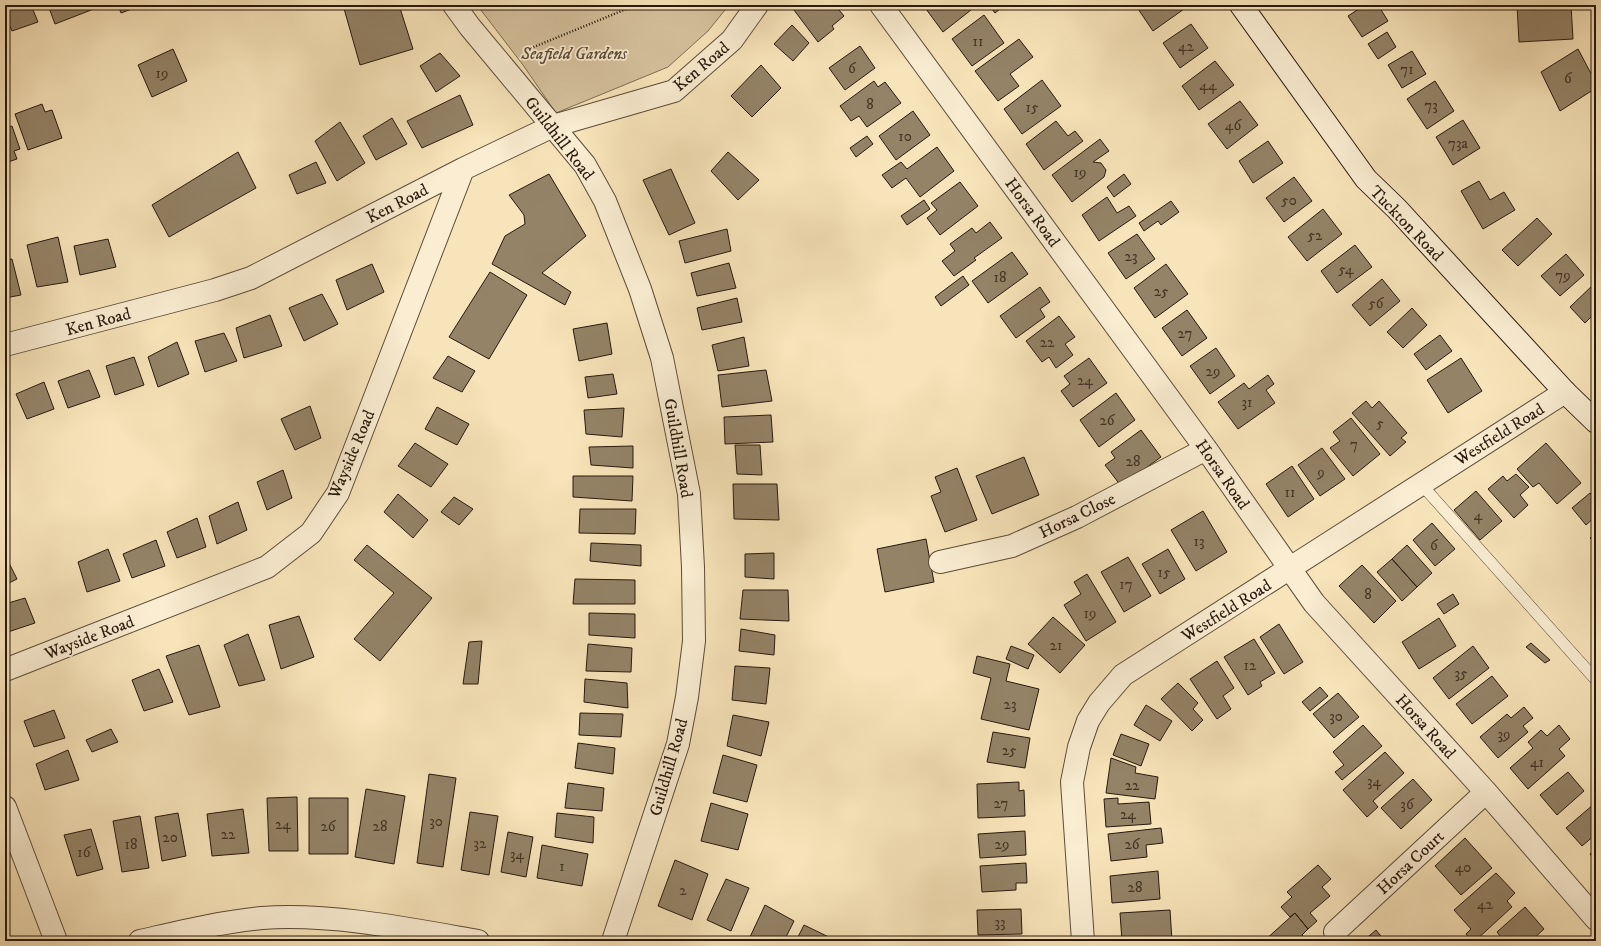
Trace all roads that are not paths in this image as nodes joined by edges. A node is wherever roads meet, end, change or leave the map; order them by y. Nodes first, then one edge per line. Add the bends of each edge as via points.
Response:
1 (454, 5) edge
2 (757, 5) edge
3 (881, 5) edge
4 (1244, 6) edge
5 (553, 126) junction
6 (463, 169) junction
7 (5, 345) edge
8 (1565, 392) junction
9 (1593, 413) edge
10 (1206, 449) junction
11 (1421, 484) junction
12 (940, 562) dead end
13 (1289, 570) junction
14 (5, 670) edge
15 (1596, 680) edge
16 (1486, 792) junction
17 (5, 807) edge
18 (1596, 919) edge
19 (1334, 932) dead end
20 (56, 941) edge
21 (140, 941) edge
22 (478, 941) edge
23 (612, 941) edge
24 (1083, 941) edge

1 - 5 street, Guildhill Road
2 - 5 street, Ken Road via 732,40 674,91
3 - 10 street, Horsa Road
4 - 8 street, Tuckton Road via 1366,179
5 - 6 street, Ken Road
5 - 23 street, Guildhill Road via 585,165 605,201 640,289 662,358 689,494 694,641 687,697 678,744
6 - 7 street, Ken Road via 251,278 215,290
6 - 14 street, Wayside Road via 338,493 311,533 267,567
8 - 9 street, Tuckton Road
8 - 11 street, Westfield Road
10 - 12 street, Horsa Close via 1077,517 1012,546
10 - 13 street, Horsa Road
11 - 13 street, Westfield Road
11 - 15 lane
13 - 16 street, Horsa Road via 1314,603
13 - 24 street, Westfield Road via 1123,675 1099,703 1088,721 1079,747 1072,782
16 - 18 street, Horsa Road
16 - 19 street, Horsa Court
17 - 20 street
21 - 22 street via 218,923 263,918 353,922

